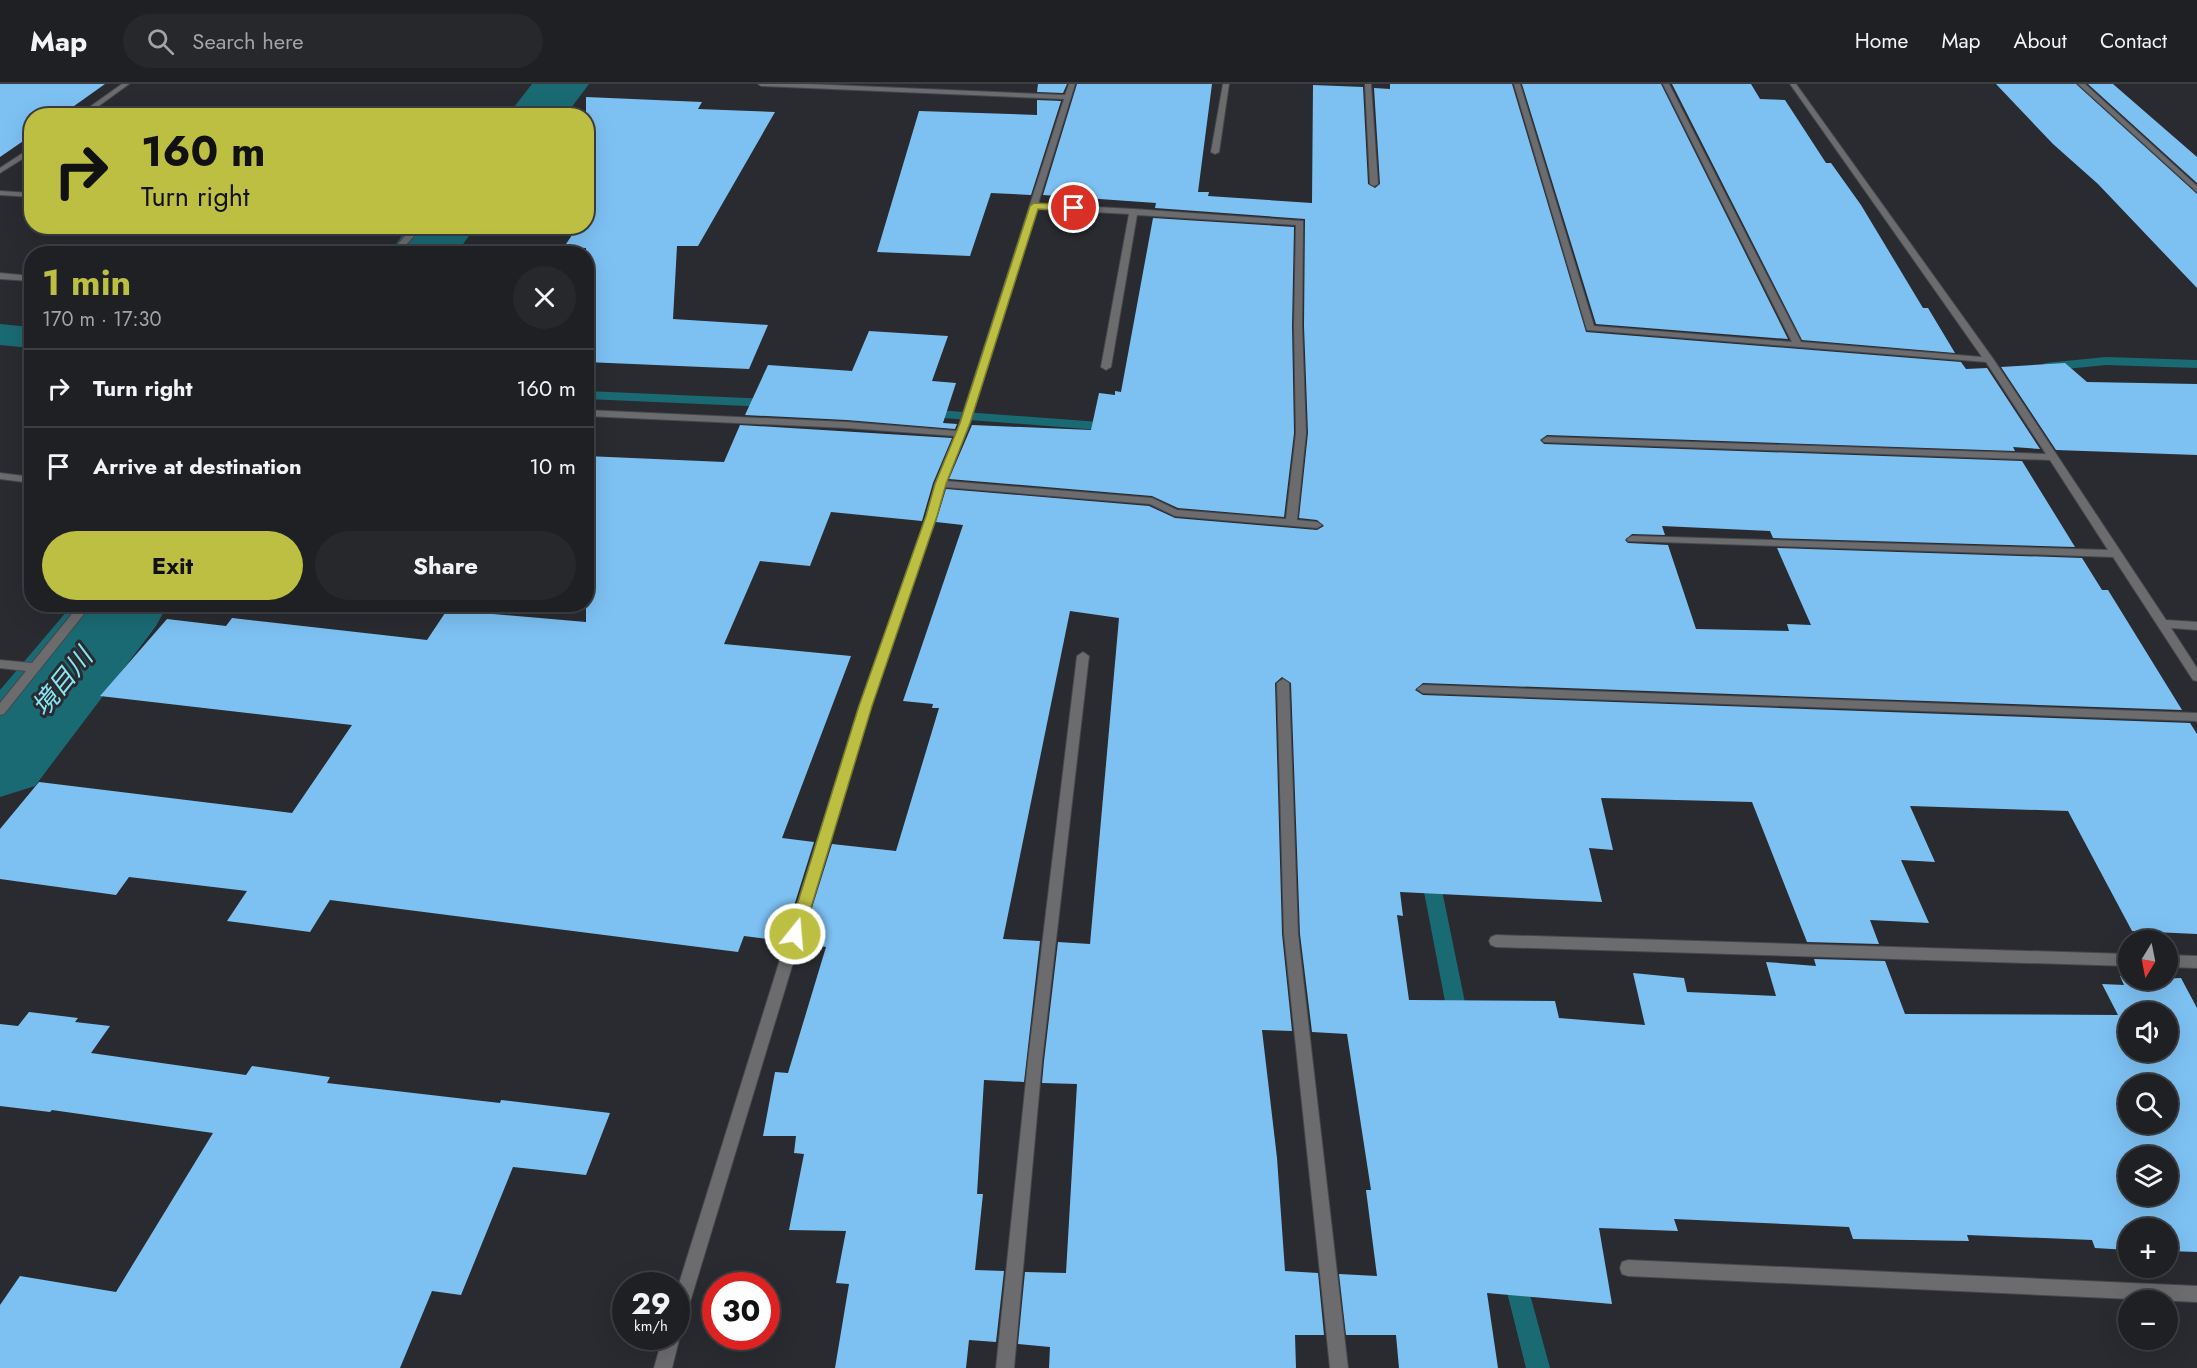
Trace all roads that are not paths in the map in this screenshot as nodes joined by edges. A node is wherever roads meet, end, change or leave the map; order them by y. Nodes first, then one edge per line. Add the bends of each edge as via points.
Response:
1 (126, 84) edge
2 (761, 84) edge
3 (1071, 84) edge
4 (1226, 84) edge
5 (1368, 84) edge
6 (1517, 84) edge
7 (1666, 84) edge
8 (1793, 84) edge
9 (2081, 84) edge
10 (1068, 97) junction
11 (92, 108) edge
12 (1215, 152) dead end
13 (24, 154) edge
14 (0, 171) edge
15 (1374, 184) dead end
16 (2197, 190) edge
17 (0, 193) edge
18 (24, 194) edge
19 (1034, 206) junction
20 (1134, 212) junction
21 (412, 234) edge
22 (400, 246) edge
23 (0, 276) edge
24 (24, 278) edge
25 (1798, 345) junction
26 (1989, 360) junction
27 (1106, 367) dead end
28 (594, 413) edge
29 (963, 429) junction
30 (1547, 440) dead end
31 (2052, 456) junction
32 (0, 477) edge
33 (24, 479) edge
34 (940, 484) junction
35 (1291, 523) junction
36 (1317, 525) dead end
37 (1632, 539) dead end
38 (2116, 554) junction
39 (80, 612) edge
40 (2162, 624) junction
41 (2197, 626) edge
42 (1083, 656) dead end
43 (0, 664) edge
44 (35, 668) junction
45 (2197, 677) edge
46 (1283, 683) dead end
47 (1423, 688) dead end
48 (0, 711) edge
49 (2197, 717) edge
50 (1496, 940) dead end
51 (2118, 960) edge
52 (2178, 961) edge
53 (2197, 962) edge
54 (1628, 1268) dead end
55 (690, 1277) edge
56 (2197, 1294) edge
57 (668, 1350) edge
58 (663, 1368) edge
59 (1005, 1368) edge
60 (1339, 1368) edge

1 - 11 street
2 - 10 street
3 - 10 street
4 - 12 street
5 - 15 street
6 - 25 street via 1590,328
7 - 25 street
8 - 26 street
9 - 16 street
10 - 19 street
13 - 14 street
17 - 18 street
19 - 20 street
19 - 29 street
20 - 27 street
20 - 35 street via 1300,223 1301,433
21 - 22 street
23 - 24 street
25 - 26 street
26 - 31 street
28 - 29 street
29 - 34 street
30 - 31 street
31 - 38 street
32 - 33 street
34 - 35 street via 1152,501 1175,513
34 - 55 street via 862,718
35 - 36 street
37 - 38 street
38 - 40 street
39 - 44 street
40 - 41 street
40 - 45 street
42 - 59 street via 1035,1061
43 - 44 street
44 - 48 street
46 - 60 street via 1291,934
47 - 49 street
50 - 51 street
52 - 53 street
54 - 56 street
57 - 58 street

